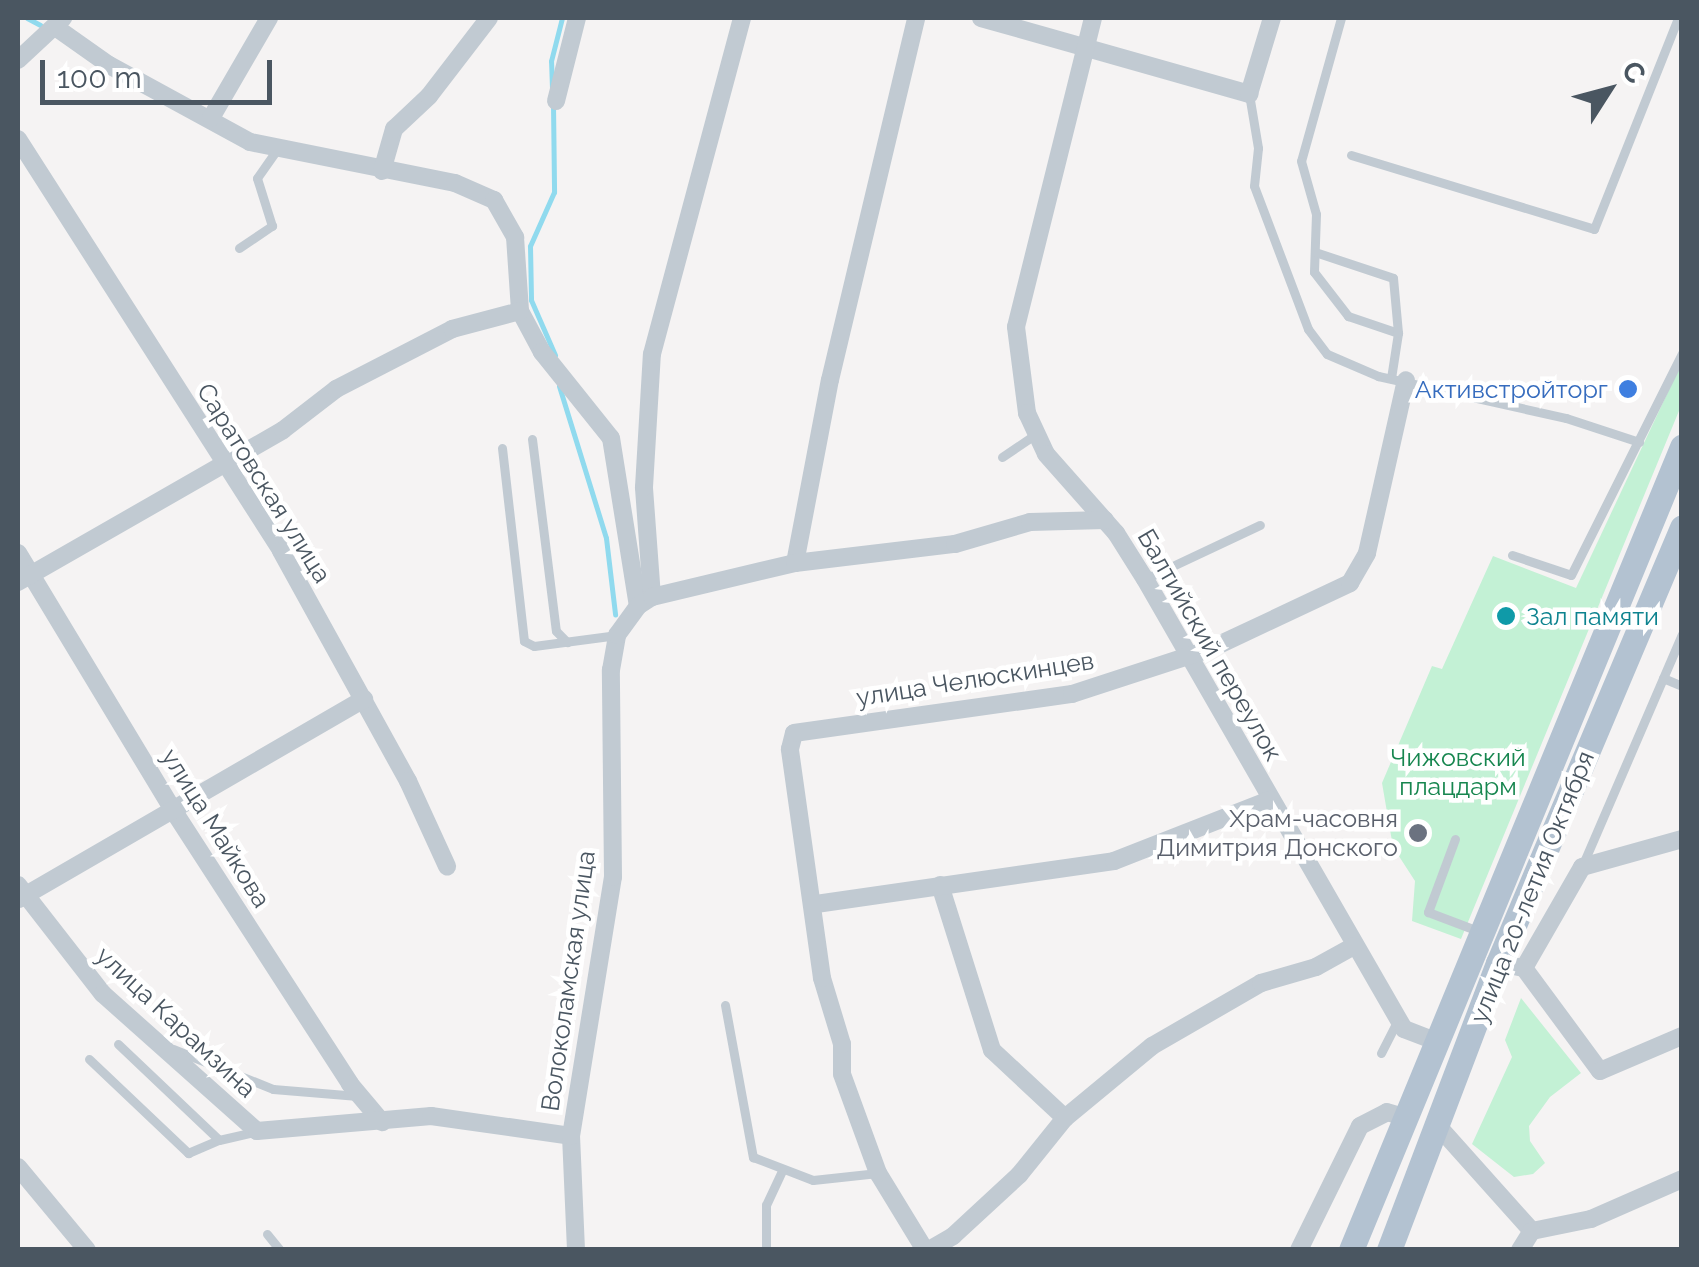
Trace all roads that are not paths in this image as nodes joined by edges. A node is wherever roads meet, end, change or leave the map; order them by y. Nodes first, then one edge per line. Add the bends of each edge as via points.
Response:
1 (268, 18) edge
2 (489, 18) edge
3 (577, 18) edge
4 (742, 18) edge
5 (916, 18) edge
6 (982, 18) edge
7 (1094, 18) edge
8 (1272, 18) edge
9 (1341, 18) edge
10 (1676, 18) edge
11 (60, 23) edge
12 (1084, 48) junction
13 (18, 60) edge
14 (1249, 94) junction
15 (556, 100) dead end
16 (211, 118) junction
17 (18, 139) edge
18 (278, 149) junction
19 (1351, 155) dead end
20 (382, 171) junction
21 (239, 248) dead end
22 (1315, 252) junction
23 (520, 311) junction
24 (1398, 333) junction
25 (1682, 353) edge
26 (1399, 379) junction
27 (1036, 434) junction
28 (532, 439) dead end
29 (1639, 442) junction
30 (1682, 447) edge
31 (502, 448) dead end
32 (1002, 458) dead end
33 (224, 465) junction
34 (1105, 520) junction
35 (1260, 525) dead end
36 (1682, 528) edge
37 (18, 554) edge
38 (1512, 555) dead end
39 (795, 563) junction
40 (1145, 578) junction
41 (24, 579) edge
42 (645, 601) junction
43 (1682, 634) edge
44 (618, 635) junction
45 (567, 642) junction
46 (1189, 654) junction
47 (1663, 678) junction
48 (1682, 686) edge
49 (364, 698) junction
50 (1270, 800) junction
51 (174, 810) junction
52 (1456, 838) dead end
53 (1682, 839) edge
54 (446, 866) dead end
55 (1582, 867) junction
56 (940, 885) junction
57 (20, 894) edge
58 (816, 904) junction
59 (1480, 932) junction
60 (1354, 946) junction
61 (1498, 963) junction
62 (1524, 968) junction
63 (725, 1005) dead end
64 (1398, 1019) junction
65 (1682, 1036) edge
66 (1433, 1040) junction
67 (156, 1042) junction
68 (118, 1044) dead end
69 (1381, 1053) dead end
70 (89, 1058) dead end
71 (358, 1096) junction
72 (1403, 1117) junction
73 (1065, 1118) junction
74 (382, 1122) junction
75 (1438, 1126) junction
76 (258, 1132) junction
77 (571, 1136) junction
78 (219, 1140) junction
79 (18, 1167) edge
80 (782, 1171) junction
81 (878, 1173) junction
82 (1682, 1179) edge
83 (1532, 1230) junction
84 (268, 1234) dead end
85 (87, 1250) edge
86 (280, 1250) edge
87 (576, 1250) edge
88 (766, 1250) edge
89 (927, 1250) edge
90 (1299, 1250) edge
91 (1351, 1250) edge
92 (1389, 1250) edge
93 (1520, 1250) edge

1 - 16 street
2 - 20 street via 430,96 394,130
3 - 15 street
4 - 42 street via 652,354
5 - 39 street via 839,341
6 - 12 street
7 - 12 street, Балтийский переулок
8 - 14 street
9 - 22 lane via 1300,161 1316,214
10 - 19 lane via 1594,229
11 - 13 street
11 - 16 street via 109,65
12 - 14 street via 1152,61
12 - 27 street, Балтийский переулок via 1016,327
14 - 26 lane via 1258,148 1254,186 1308,330 1327,354
16 - 18 street via 250,142
17 - 33 street, Саратовская улица
18 - 20 street
18 - 21 lane via 257,178 272,226
20 - 23 street via 455,182 494,200 515,237
22 - 24 lane via 1314,272 1348,316
22 - 24 lane via 1393,278
23 - 33 street via 452,328 336,389
23 - 42 street via 542,352 611,438
24 - 26 lane
25 - 29 lane
26 - 29 lane
26 - 46 street, улица Челюскинцев via 1361,572
27 - 32 lane
27 - 34 street, Балтийский переулок
28 - 45 lane via 556,631
29 - 38 lane via 1571,576
30 - 59 main road, улица 20-летия Октября
31 - 45 lane via 524,641
33 - 41 street
33 - 49 street, Саратовская улица
34 - 39 street via 1030,522 955,544
34 - 40 street, Балтийский переулок
35 - 40 lane
36 - 61 main road, улица 20-летия Октября
37 - 41 street, улица Майкова
39 - 42 street
40 - 46 street, Балтийский переулок
41 - 51 street, улица Майкова
42 - 44 street, Волоколамская улица
43 - 47 lane
44 - 45 lane
44 - 77 street, Волоколамская улица via 611,670 613,877
46 - 50 street, Балтийский переулок
46 - 58 street, улица Челюскинцев via 1072,694 794,733 790,748
47 - 48 lane
47 - 55 lane
49 - 51 street
49 - 54 street, Саратовская улица
50 - 56 street via 1114,861
50 - 60 street, Балтийский переулок
51 - 57 street
51 - 71 street, улица Майкова
52 - 59 lane via 1428,912
53 - 55 street
55 - 62 street
56 - 58 street
56 - 73 street via 992,1050
57 - 67 street, улица Карамзина via 103,994
58 - 81 street via 842,1074
59 - 66 main road, улица 20-летия Октября
60 - 64 street, Балтийский переулок
60 - 73 street via 1316,967 1261,983 1152,1046
61 - 62 street
61 - 75 main road, улица 20-летия Октября
62 - 65 street via 1600,1071
63 - 80 lane via 754,1157
64 - 66 street, Балтийский переулок
64 - 69 lane
66 - 72 main road, улица 20-летия Октября
67 - 71 lane via 273,1090
67 - 76 street, улица Карамзина
68 - 78 lane
70 - 78 lane via 188,1153
71 - 74 street, улица Майкова
72 - 90 street via 1387,1112 1360,1126
72 - 91 main road, улица 20-летия Октября
73 - 89 street via 1019,1176 953,1236
74 - 76 street, улица Карамзина
74 - 77 street, улица Карамзина via 431,1116
75 - 83 street
75 - 92 main road, улица 20-летия Октября
76 - 78 lane
77 - 87 street, Волоколамская улица
79 - 85 street
80 - 81 lane via 813,1180
80 - 88 lane via 766,1204
81 - 89 street
82 - 83 street via 1591,1219
83 - 93 street
84 - 86 lane

